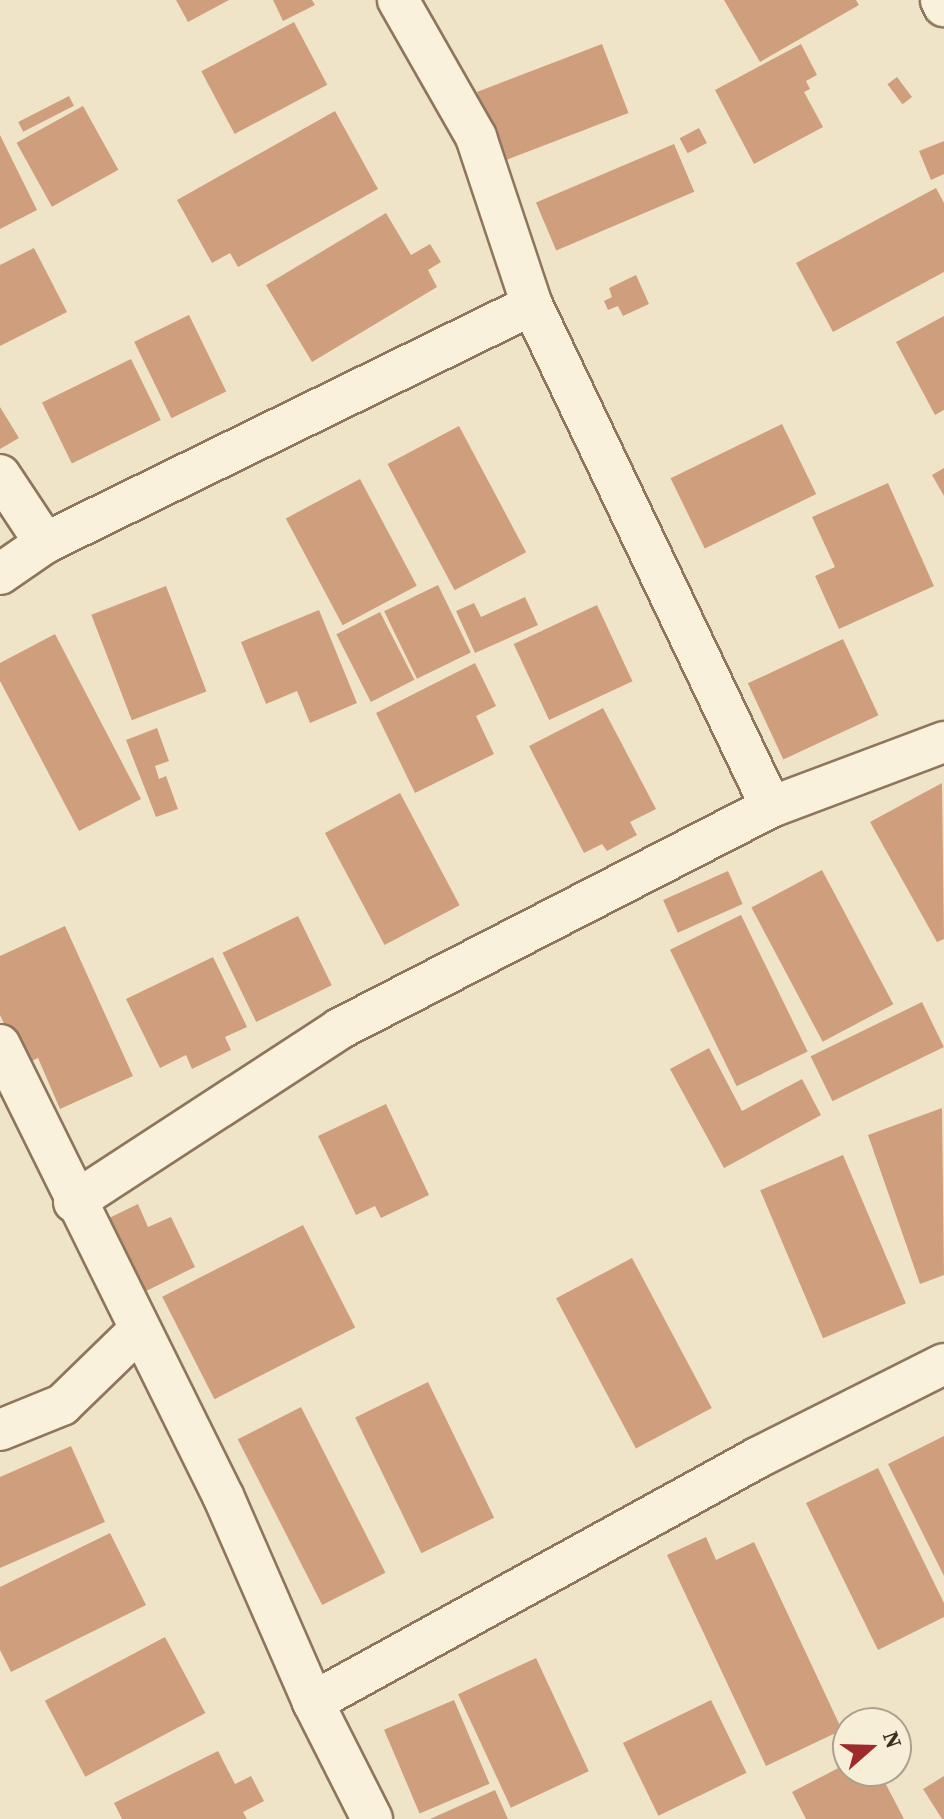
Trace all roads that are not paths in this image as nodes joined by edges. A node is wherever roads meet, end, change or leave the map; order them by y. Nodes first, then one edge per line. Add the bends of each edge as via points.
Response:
1 (398, 0) edge
2 (941, 0) edge
3 (944, 6) edge
4 (532, 305) junction
5 (0, 475) edge
6 (45, 543) junction
7 (0, 574) edge
8 (944, 742) edge
9 (771, 807) junction
10 (0, 1045) edge
11 (74, 1202) junction
12 (138, 1331) junction
13 (944, 1364) edge
14 (0, 1430) edge
15 (313, 1702) junction
16 (372, 1819) edge

1 - 4 street via 476,137
2 - 3 street
4 - 6 street
4 - 9 street
5 - 6 street
6 - 7 street
8 - 9 street
9 - 11 street via 339,1029
10 - 11 street
11 - 12 street
12 - 14 street via 62,1405
12 - 15 street via 224,1498
13 - 15 street via 757,1458
15 - 16 street

